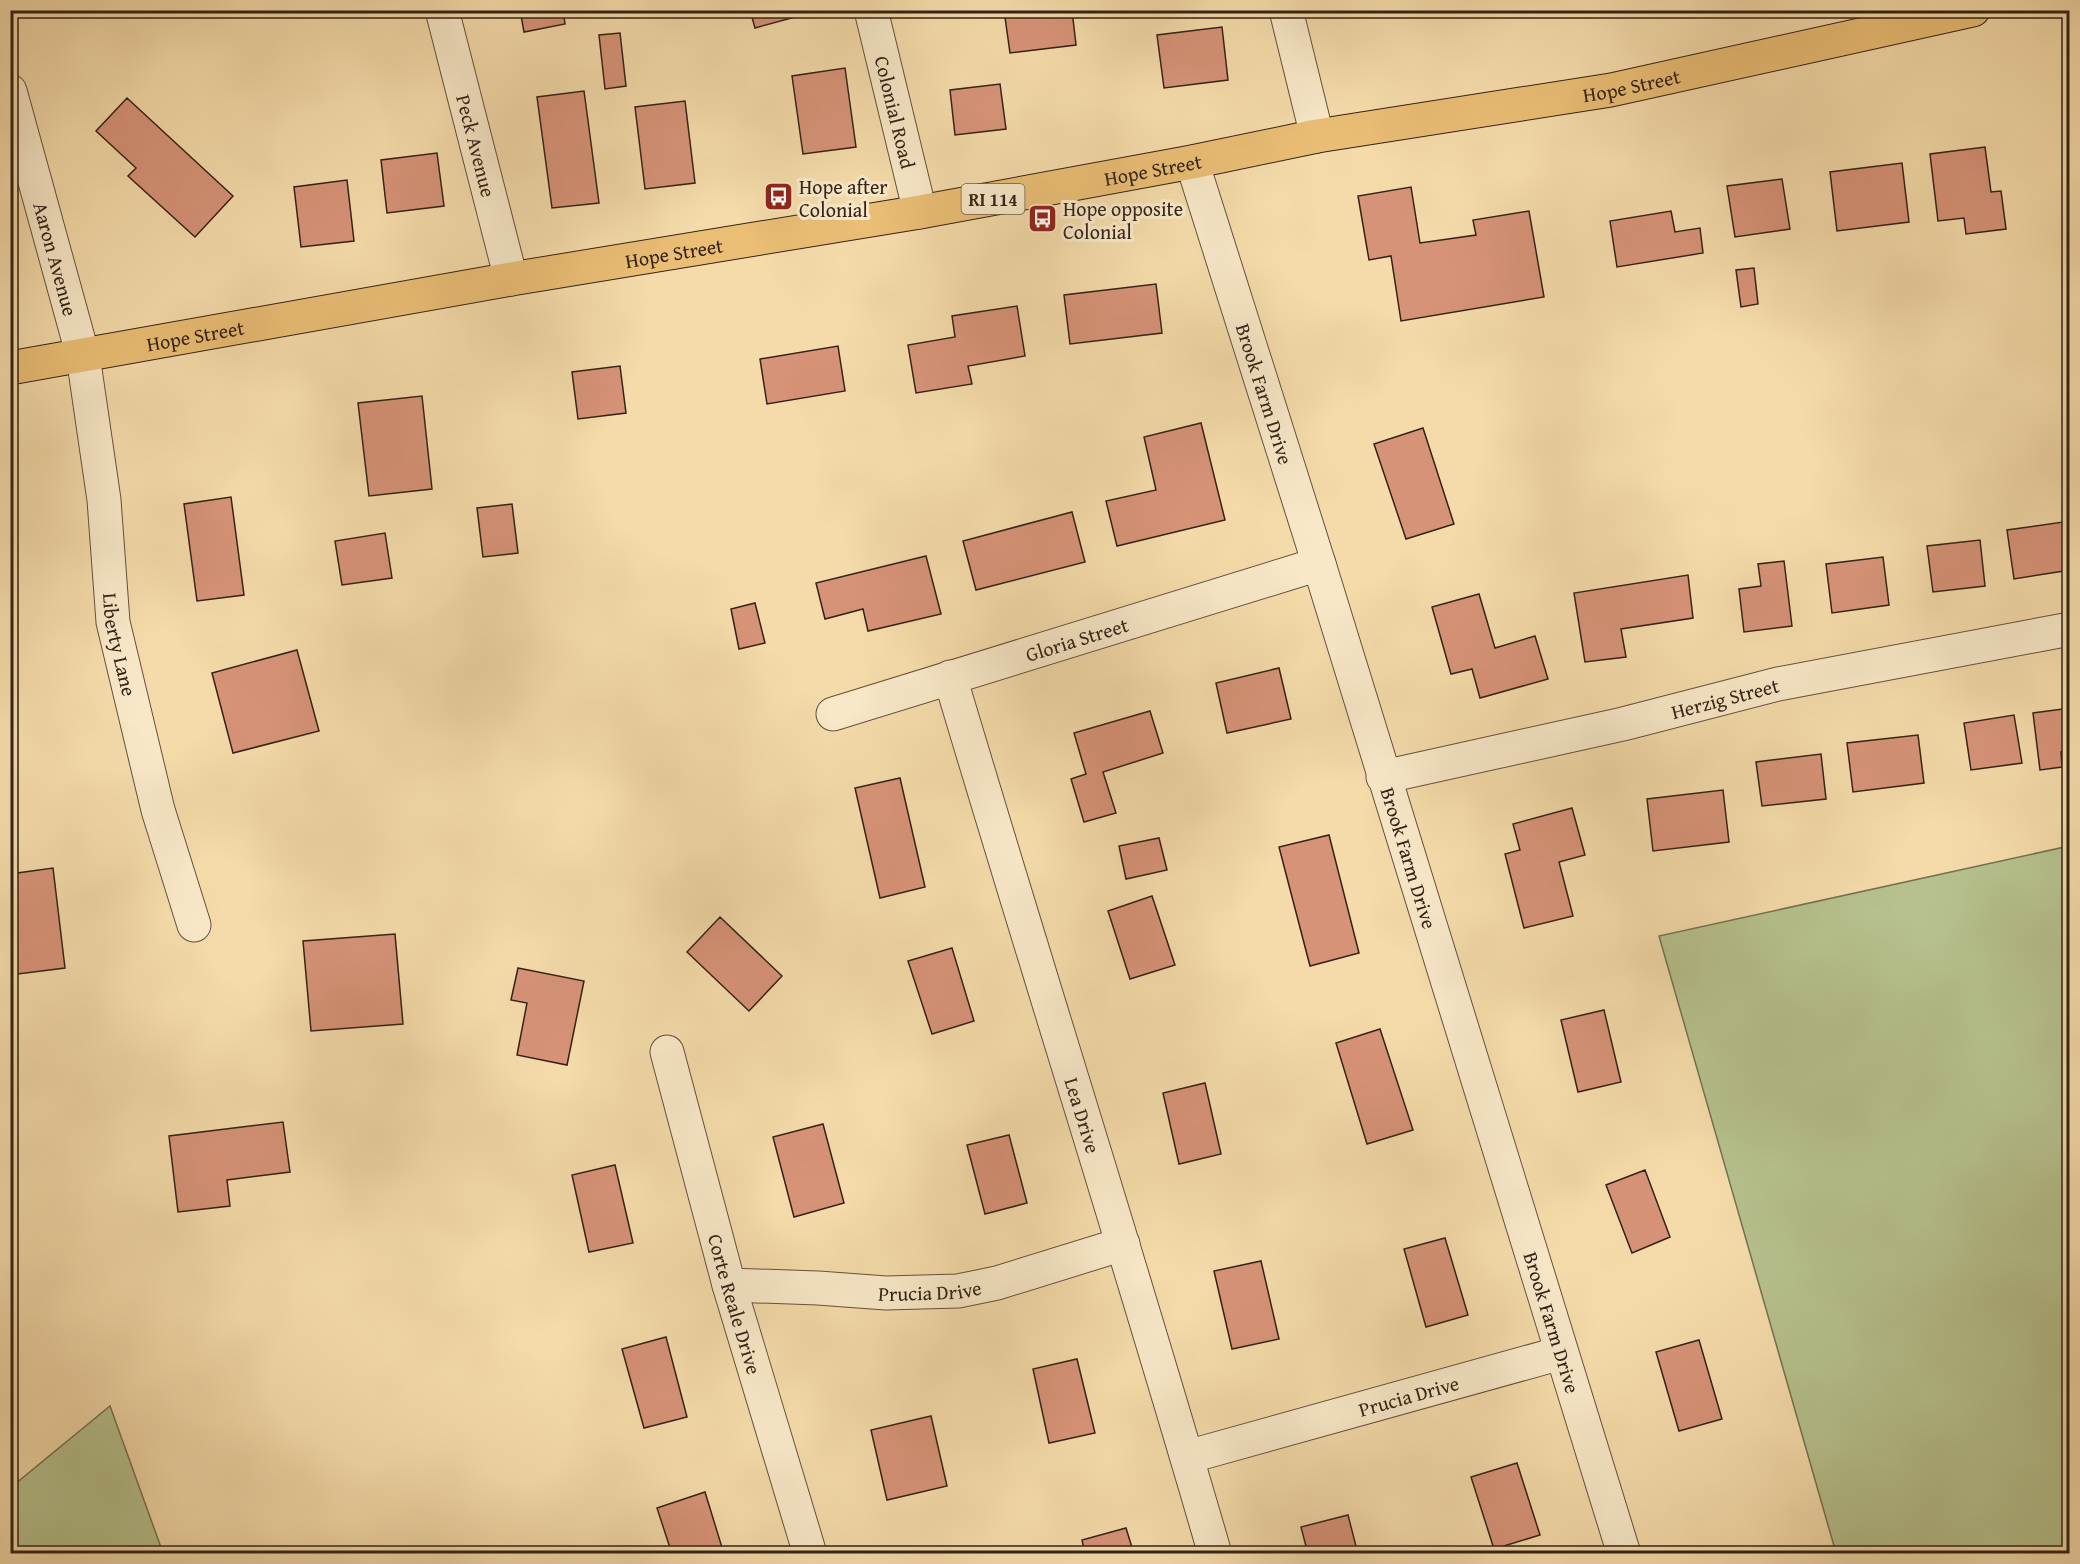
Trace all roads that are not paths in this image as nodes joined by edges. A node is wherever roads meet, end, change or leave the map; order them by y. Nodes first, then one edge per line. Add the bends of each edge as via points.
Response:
1 (442, 10) edge
2 (871, 10) edge
3 (1286, 10) edge
4 (1973, 10) edge
5 (10, 91) edge
6 (1317, 136) junction
7 (1192, 162) junction
8 (920, 212) junction
9 (512, 279) junction
10 (83, 356) junction
11 (10, 368) edge
12 (1319, 564) junction
13 (2070, 629) edge
14 (950, 677) junction
15 (833, 714) dead end
16 (1383, 777) junction
17 (194, 925) dead end
18 (667, 1052) dead end
19 (1123, 1244) junction
20 (729, 1286) junction
21 (1561, 1353) junction
22 (1187, 1457) junction
23 (810, 1554) edge
24 (1215, 1554) edge
25 (1624, 1554) edge

1 - 9 street, Peck Avenue
2 - 8 street, Colonial Road
3 - 6 street
4 - 6 main road, Hope Street / RI 114 via 1611,90
5 - 10 street, Aaron Avenue
6 - 7 main road, Hope Street / RI 114
7 - 8 main road, Hope Street / RI 114
7 - 12 street, Brook Farm Drive
8 - 9 main road, Hope Street / RI 114
9 - 10 main road, Hope Street / RI 114
10 - 11 main road, Hope Street / RI 114
10 - 17 street, Liberty Lane via 104,500 112,622 158,810
12 - 14 street, Gloria Street
12 - 16 street, Brook Farm Drive
13 - 16 street, Herzig Street via 1778,684 1623,724
14 - 15 street, Gloria Street
14 - 19 street, Lea Drive
16 - 21 street, Brook Farm Drive
18 - 20 street, Corte Reale Drive
19 - 20 street, Prucia Drive via 958,1291 886,1293
19 - 22 street, Lea Drive
20 - 23 street, Corte Reale Drive
21 - 22 street, Prucia Drive
21 - 25 street, Brook Farm Drive
22 - 24 street, Lea Drive

